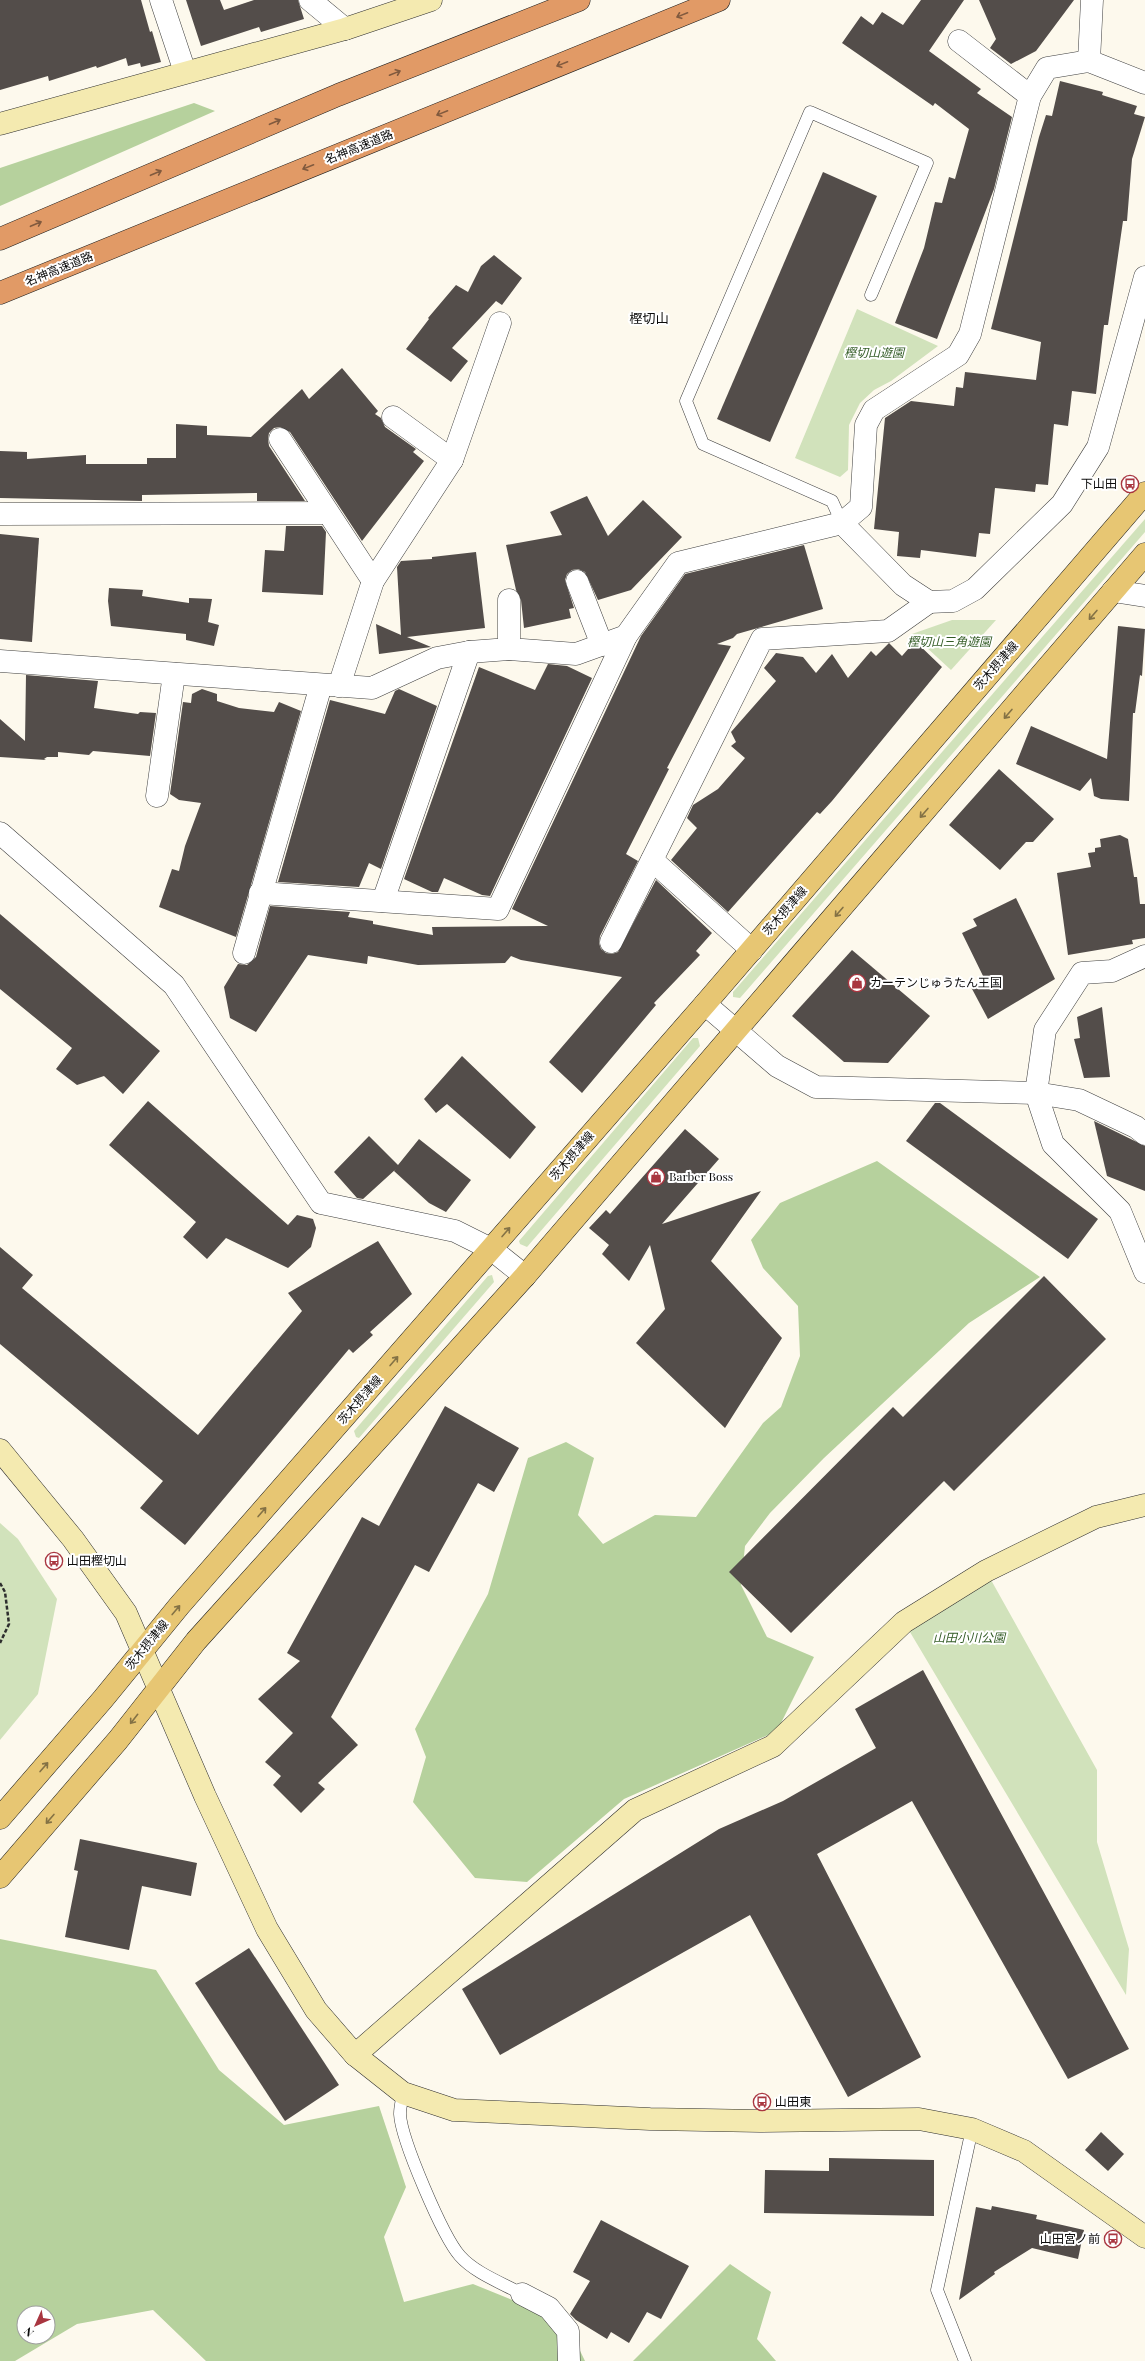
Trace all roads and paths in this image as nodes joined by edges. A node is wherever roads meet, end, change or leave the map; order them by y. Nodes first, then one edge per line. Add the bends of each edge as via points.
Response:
1 (161, 0) edge
2 (310, 0) edge
3 (431, 0) edge
4 (579, 0) edge
5 (719, 0) edge
6 (1092, 0) edge
7 (345, 28) junction
8 (959, 41) dead end
9 (1089, 61) junction
10 (185, 72) junction
11 (1145, 83) edge
12 (1030, 96) junction
13 (0, 124) edge
14 (0, 239) edge
15 (1145, 277) edge
16 (0, 294) edge
17 (871, 295) dead end
18 (500, 323) dead end
19 (393, 417) dead end
20 (280, 439) dead end
21 (452, 460) junction
22 (1145, 494) edge
23 (327, 513) junction
24 (0, 514) edge
25 (842, 523) junction
26 (1145, 554) edge
27 (373, 581) junction
28 (577, 581) dead end
29 (1113, 591) junction
30 (1145, 596) edge
31 (509, 600) dead end
32 (929, 602) junction
33 (626, 636) junction
34 (602, 645) junction
35 (509, 649) junction
36 (469, 652) junction
37 (0, 661) edge
38 (174, 674) junction
39 (330, 685) junction
40 (157, 796) dead end
41 (0, 833) edge
42 (652, 860) junction
43 (260, 893) junction
44 (383, 901) junction
45 (611, 942) dead end
46 (752, 950) junction
47 (244, 953) dead end
48 (1145, 956) edge
49 (705, 1004) junction
50 (736, 1032) junction
51 (1036, 1093) junction
52 (1145, 1134) edge
53 (491, 1249) junction
54 (1145, 1272) edge
55 (525, 1276) junction
56 (0, 1450) edge
57 (1145, 1506) edge
58 (0, 1583) edge
59 (0, 1643) edge
60 (143, 1651) junction
61 (158, 1689) junction
62 (0, 1818) edge
63 (0, 1877) edge
64 (355, 2055) junction
65 (403, 2093) junction
66 (972, 2129) junction
67 (1145, 2238) edge
68 (522, 2294) joint
69 (569, 2361) edge
70 (965, 2361) edge

1 - 10 street
2 - 7 street
3 - 7 street
14 -> 4 highway via 338,96
5 -> 16 highway, 名神高速道路
6 - 9 street
7 - 10 street
8 - 12 street
9 - 11 street
9 - 12 street via 1047,68
10 - 13 street
12 - 25 street via 970,334 958,356 874,410 866,425 861,507
15 - 32 street via 1098,447 1062,504 975,589 953,601
17 - 25 lane via 927,163 810,112 686,401 703,444 832,501
18 - 21 street
19 - 21 street
20 - 23 street
21 - 27 street
22 - 46 main road, 茨木摂津線
23 - 24 street
23 - 27 street
25 - 32 street via 903,584
25 - 33 street via 678,563
26 - 29 main road
27 - 39 street
28 - 34 street
29 - 30 street
29 -> 50 main road
31 - 35 street
32 - 42 street via 888,632 762,639
33 - 34 street
33 - 44 street via 498,909
34 - 35 street via 576,654
35 - 36 street
36 - 39 street via 437,658 372,688
36 - 44 street
37 - 38 street
38 - 39 street
38 - 40 street
39 - 43 street
41 - 53 street via 174,985 321,1203 455,1231
42 - 45 street
42 - 46 street
43 - 44 street
43 - 47 street
46 - 49 main road, 茨木摂津線
48 - 51 street via 1112,971 1082,973 1045,1030
49 - 50 street
53 -> 49 main road, 茨木摂津線
50 - 51 street via 777,1066 816,1087
50 - 55 main road
51 - 52 street via 1079,1100 1136,1127
51 - 54 street via 1053,1144 1120,1211
53 - 55 street
60 -> 53 main road, 茨木摂津線
55 - 61 main road via 196,1642
56 - 60 street via 73,1539 126,1613
57 - 64 street via 1089,1520 986,1570 904,1622 773,1746 635,1810
58 - 59 path via 5,1592 9,1624
60 - 61 street
62 -> 60 main road, 茨木摂津線
61 -> 63 main road via 118,1740
61 - 64 street via 267,1929 316,2010
64 - 65 street
65 - 66 street via 454,2110 650,2119 919,2119
65 - 68 lane via 400,2115 405,2136 443,2231 460,2256 486,2275
66 - 67 street via 1024,2151
66 - 70 lane via 937,2290
68 - 69 street via 549,2308 568,2331

